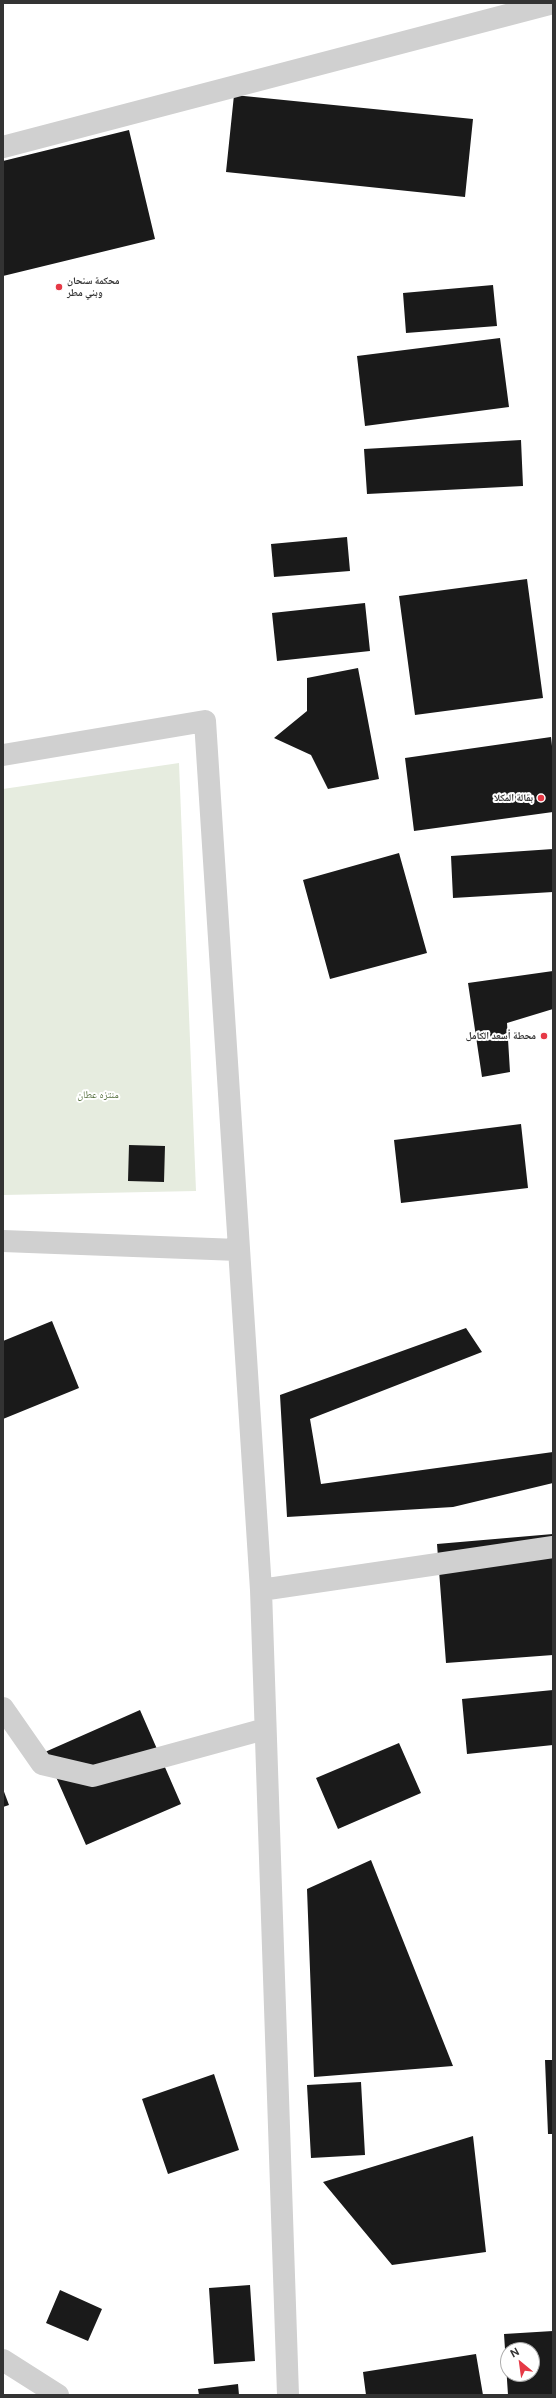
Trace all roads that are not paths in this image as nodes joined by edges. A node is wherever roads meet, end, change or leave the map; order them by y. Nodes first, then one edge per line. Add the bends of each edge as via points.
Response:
1 (553, 3) edge
2 (3, 147) edge
3 (3, 754) edge
4 (3, 1241) edge
5 (238, 1250) junction
6 (553, 1547) edge
7 (261, 1590) junction
8 (3, 1708) edge
9 (265, 1729) junction
10 (3, 2360) edge
11 (58, 2395) edge
12 (288, 2395) edge

1 - 2 street
3 - 5 street via 205,721
4 - 5 street
5 - 7 street
6 - 7 street
7 - 9 street
8 - 9 street via 42,1764 94,1776
9 - 12 street
10 - 11 street

